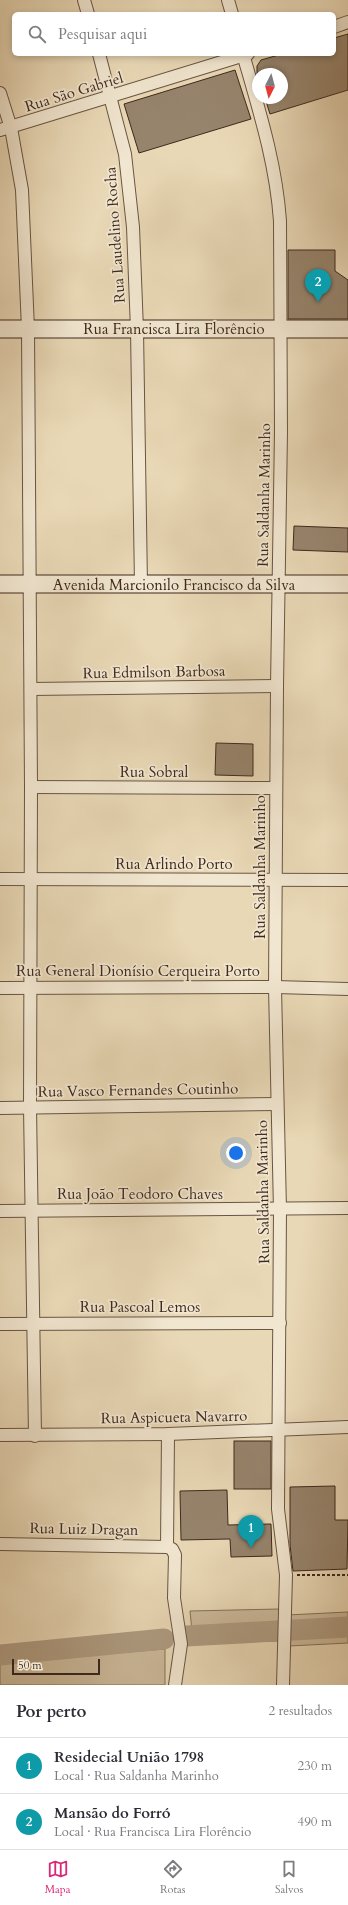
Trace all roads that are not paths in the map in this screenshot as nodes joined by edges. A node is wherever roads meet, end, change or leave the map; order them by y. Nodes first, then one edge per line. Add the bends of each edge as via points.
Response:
1 (84, 0) edge
2 (228, 0) edge
3 (87, 12) edge
4 (231, 12) edge
5 (348, 22) edge
6 (336, 26) edge
7 (100, 56) edge
8 (239, 56) edge
9 (246, 56) edge
10 (0, 93) edge
11 (111, 97) junction
12 (5, 129) edge
13 (281, 328) junction
14 (0, 329) edge
15 (28, 329) junction
16 (348, 329) edge
17 (137, 330) junction
18 (0, 584) edge
19 (30, 584) junction
20 (348, 584) edge
21 (142, 585) junction
22 (279, 585) junction
23 (277, 686) junction
24 (31, 690) junction
25 (32, 787) junction
26 (276, 788) junction
27 (0, 879) edge
28 (31, 879) junction
29 (348, 880) edge
30 (275, 881) junction
31 (275, 987) junction
32 (0, 988) edge
33 (31, 988) junction
34 (348, 988) edge
35 (277, 1104) junction
36 (30, 1107) junction
37 (0, 1108) edge
38 (348, 1208) edge
39 (32, 1210) junction
40 (280, 1210) junction
41 (0, 1211) edge
42 (280, 1323) junction
43 (0, 1324) edge
44 (33, 1324) junction
45 (348, 1427) edge
46 (280, 1431) junction
47 (168, 1434) junction
48 (0, 1435) edge
49 (34, 1436) junction
50 (0, 1544) edge
51 (167, 1547) junction
52 (175, 1685) edge
53 (283, 1685) edge

1 - 3 street
2 - 4 street
5 - 6 street
7 - 11 street, Rua Laudelino Rocha
8 - 11 street, Rua São Gabriel
9 - 13 street, Rua Saldanha Marinho via 278,188
10 - 12 street
11 - 12 street, Rua São Gabriel
11 - 17 street, Rua Laudelino Rocha via 126,154 133,227
12 - 15 street via 22,190
13 - 16 street, Rua Francisca Lira Florêncio
13 - 17 street, Rua Francisca Lira Florêncio
13 - 22 street, Rua Saldanha Marinho
14 - 15 street, Rua Francisca Lira Florêncio
15 - 17 street, Rua Francisca Lira Florêncio
15 - 19 street
17 - 21 street, Rua Laudelino Rocha
18 - 19 street, Avenida Marcionilo Francisco da Silva
19 - 21 street, Avenida Marcionilo Francisco da Silva
19 - 24 street
20 - 22 street, Avenida Marcionilo Francisco da Silva
21 - 22 street, Avenida Marcionilo Francisco da Silva
22 - 23 street, Rua Saldanha Marinho
23 - 24 street, Rua Edmilson Barbosa
23 - 26 street, Rua Saldanha Marinho
24 - 25 street
25 - 26 street, Rua Sobral
25 - 28 street
26 - 30 street, Rua Saldanha Marinho
27 - 28 street, Rua Arlindo Porto
28 - 30 street, Rua Arlindo Porto
28 - 33 street
29 - 30 street, Rua Arlindo Porto
30 - 31 street, Rua Saldanha Marinho
31 - 33 street, Rua General Dionísio Cerqueira Porto
31 - 34 street, Rua General Dionísio Cerqueira Porto
31 - 35 street, Rua Saldanha Marinho
32 - 33 street, Rua General Dionísio Cerqueira Porto
33 - 36 street
35 - 36 street, Rua Vasco Fernandes Coutinho
35 - 40 street, Rua Saldanha Marinho
36 - 37 street, Rua Vasco Fernandes Coutinho
36 - 39 street
38 - 40 street, Rua João Teodoro Chaves
39 - 40 street, Rua João Teodoro Chaves
39 - 41 street, Rua João Teodoro Chaves
39 - 44 street
40 - 42 street, Rua Saldanha Marinho
42 - 44 street, Rua Pascoal Lemos
42 - 46 street, Rua Saldanha Marinho
43 - 44 street, Rua Pascoal Lemos
44 - 49 street
45 - 46 street, Rua Aspicueta Navarro
46 - 47 street, Rua Aspicueta Navarro
46 - 53 street, Rua Saldanha Marinho via 279,1522 286,1575
47 - 49 street, Rua Aspicueta Navarro
47 - 51 street
48 - 49 street, Rua Aspicueta Navarro
50 - 51 street, Rua Luiz Dragan
51 - 52 street via 172,1549 175,1555 174,1598 181,1644

